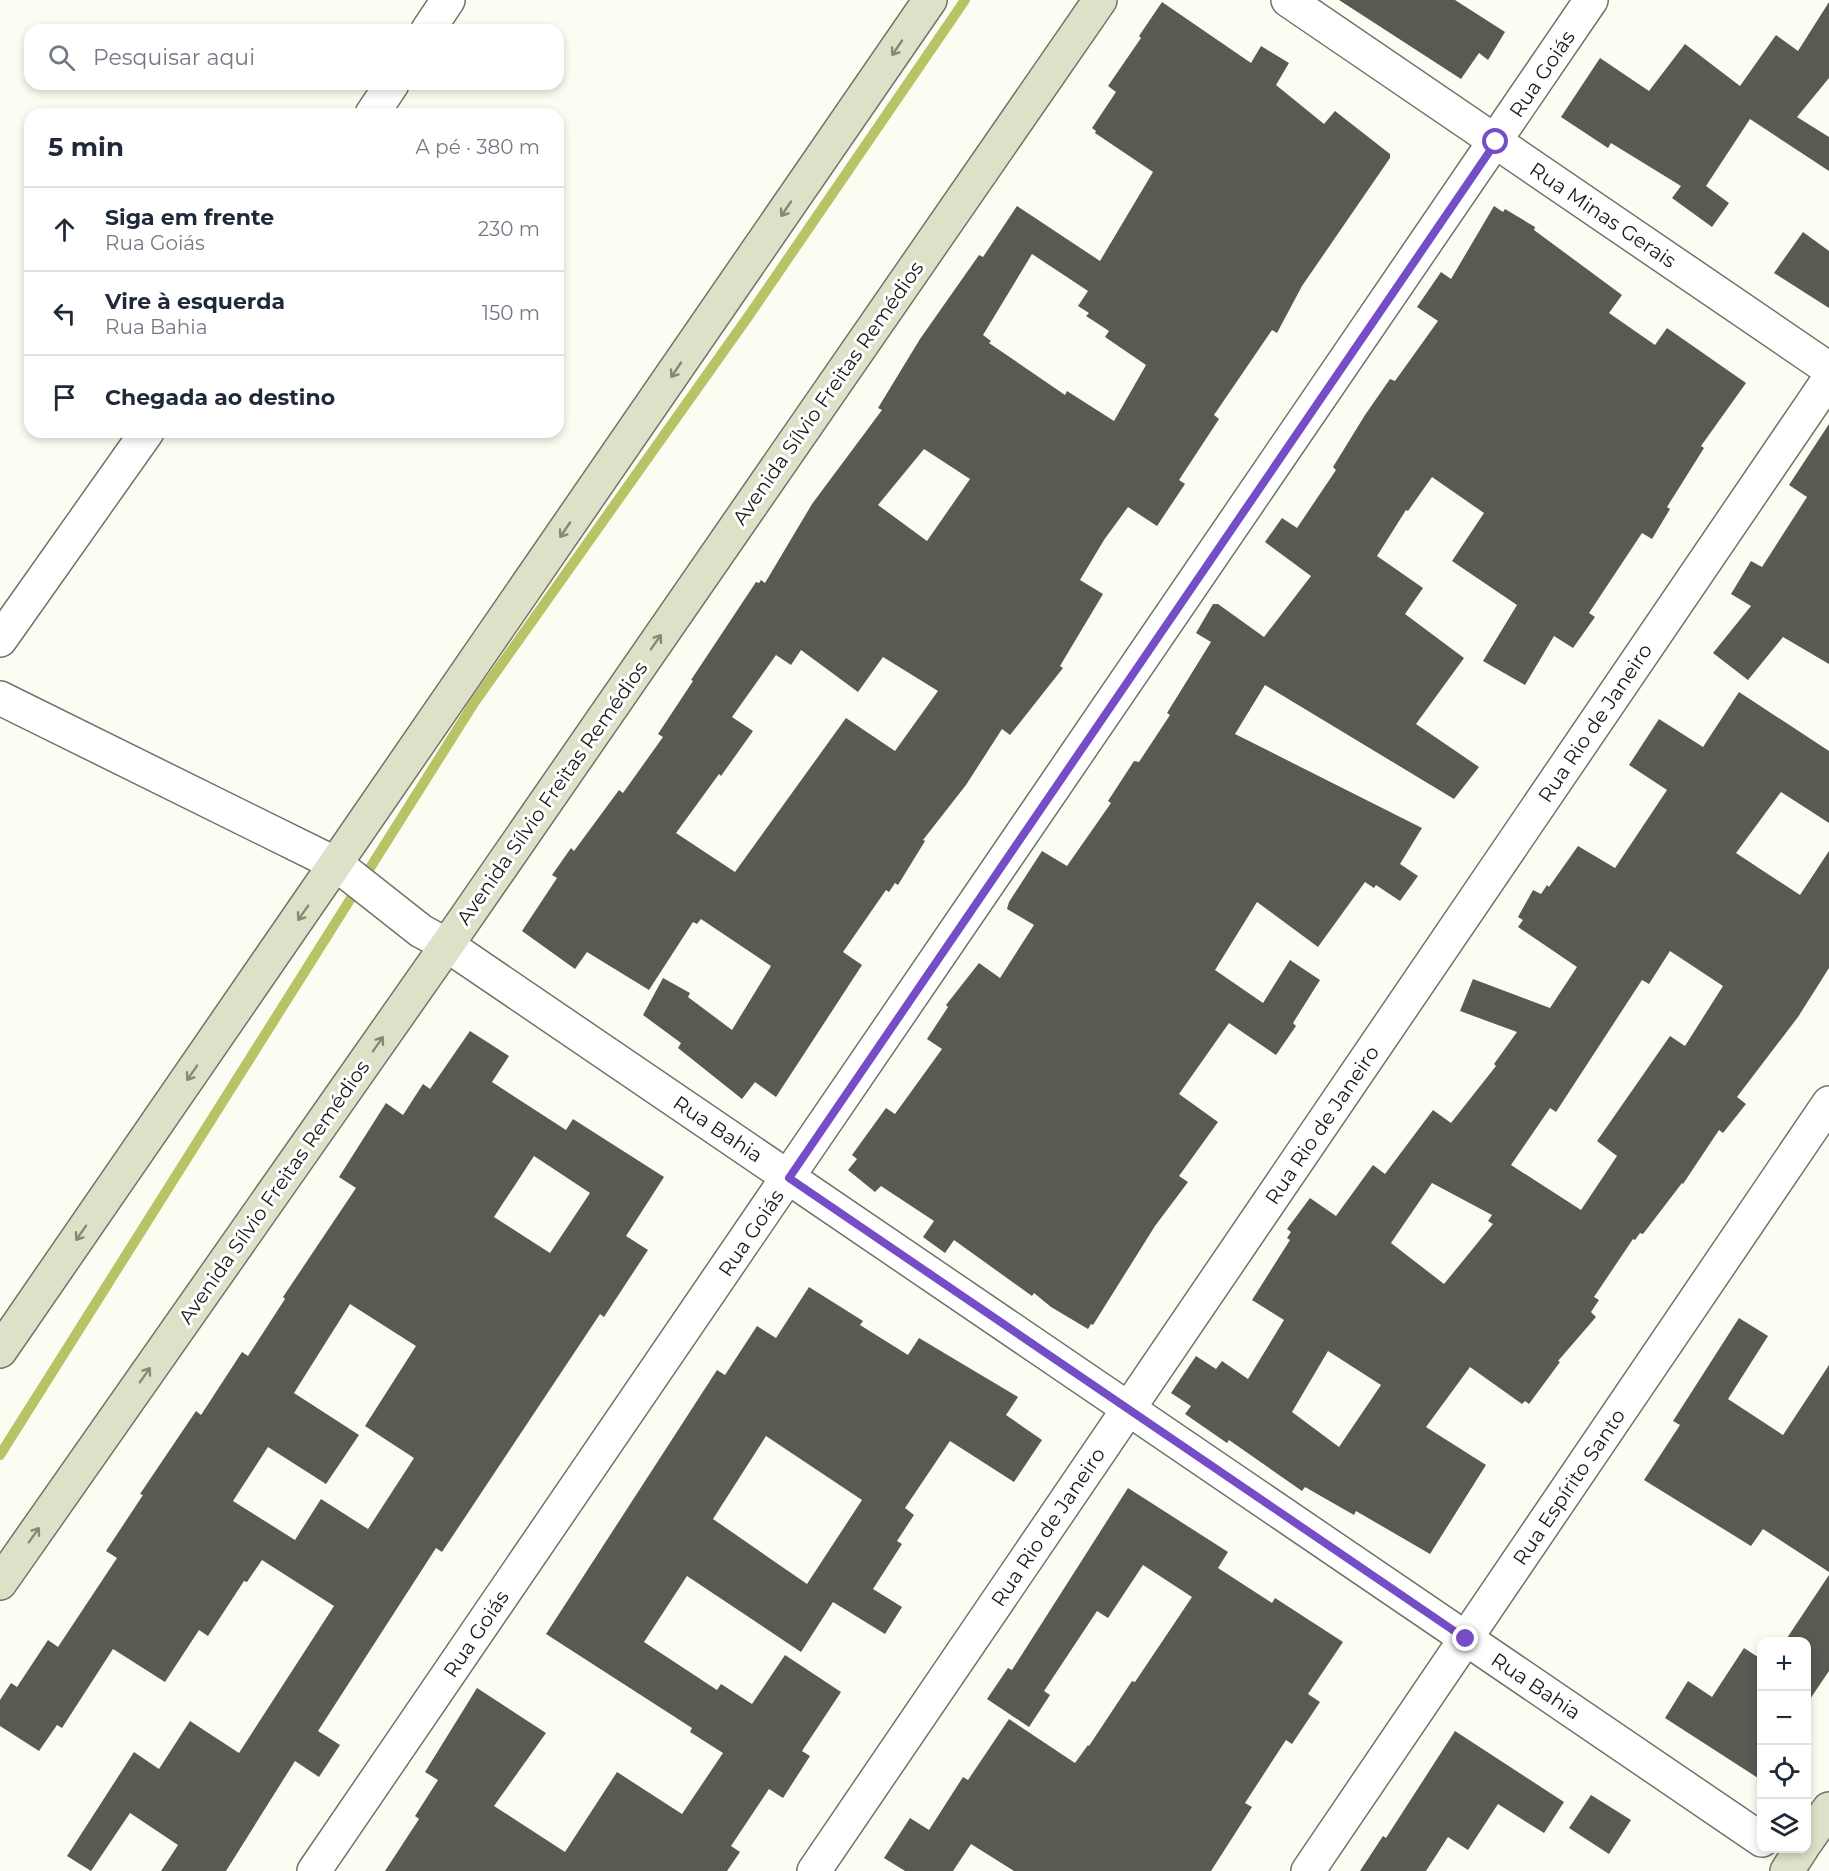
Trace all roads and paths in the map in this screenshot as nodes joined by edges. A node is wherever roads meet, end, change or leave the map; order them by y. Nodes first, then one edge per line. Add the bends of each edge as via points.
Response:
1 (448, 0) edge
2 (930, 0) edge
3 (1100, 0) edge
4 (1288, 0) edge
5 (1592, 0) edge
6 (432, 24) edge
7 (388, 90) edge
8 (376, 108) edge
9 (1496, 142) junction
10 (1829, 369) edge
11 (1829, 380) edge
12 (143, 438) edge
13 (0, 640) edge
14 (0, 698) edge
15 (345, 872) junction
16 (434, 938) junction
17 (1829, 1102) edge
18 (789, 1178) junction
19 (0, 1351) edge
20 (1129, 1409) junction
21 (0, 1583) edge
22 (1466, 1639) junction
23 (1829, 1809) edge
24 (1757, 1837) edge
25 (1795, 1857) edge
26 (314, 1871) edge
27 (814, 1871) edge
28 (1308, 1871) edge

1 - 6 street
2 -> 15 street
16 -> 3 street, Avenida Sílvio Freitas Remédios
4 - 9 street, Rua Minas Gerais
5 - 9 street, Rua Goiás
7 - 8 street
9 - 10 street, Rua Minas Gerais
9 - 18 street, Rua Goiás
11 - 20 street, Rua Rio de Janeiro
12 - 13 street
14 - 15 street, Rua Bahia
15 - 16 street, Rua Bahia
15 -> 19 street
16 - 18 street, Rua Bahia
21 -> 16 street, Avenida Sílvio Freitas Remédios
17 - 22 street, Rua Espírito Santo
18 - 20 street, Rua Bahia
18 - 26 street, Rua Goiás
20 - 22 street, Rua Bahia
20 - 27 street, Rua Rio de Janeiro
22 - 24 street, Rua Bahia
22 - 28 street, Rua Espírito Santo
23 - 25 street

